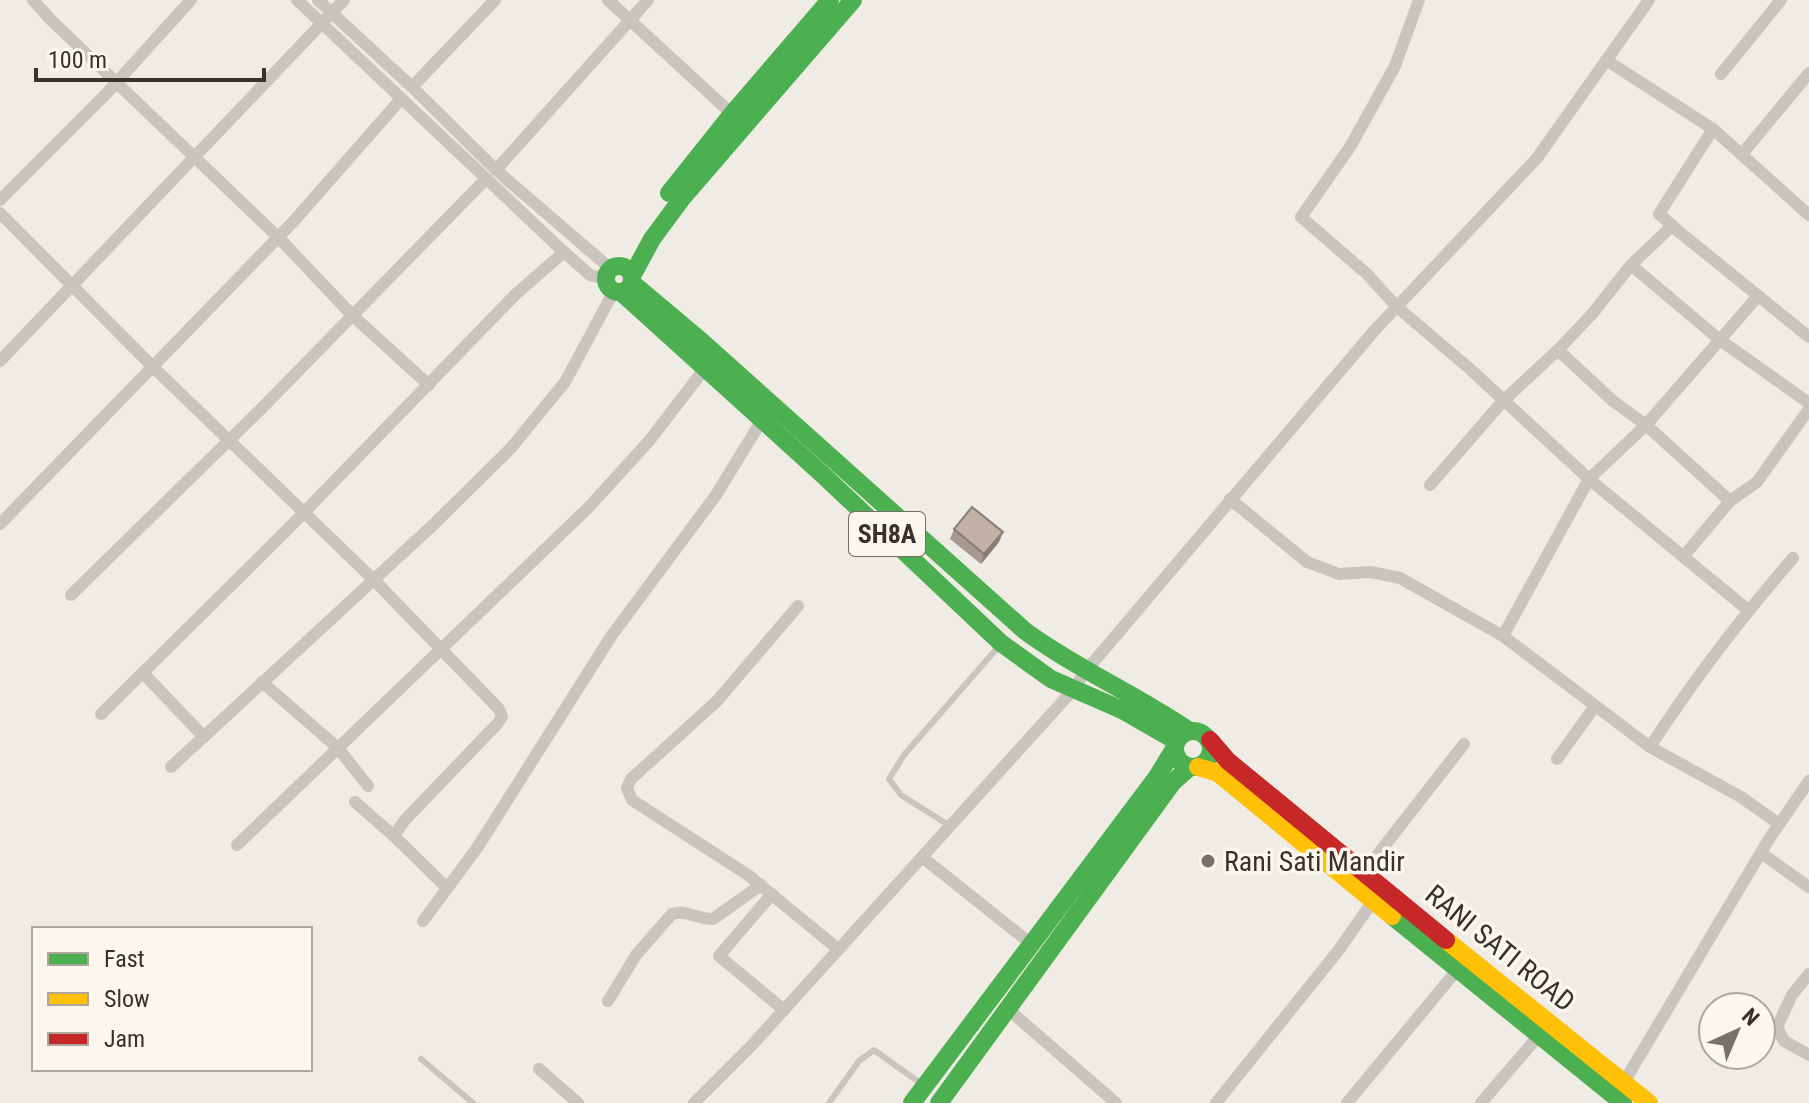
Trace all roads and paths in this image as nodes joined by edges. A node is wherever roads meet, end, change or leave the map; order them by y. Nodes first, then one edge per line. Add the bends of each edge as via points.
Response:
1 (33, 0) edge
2 (191, 0) edge
3 (297, 0) edge
4 (318, 0) edge
5 (344, 0) edge
6 (495, 0) edge
7 (608, 0) edge
8 (648, 0) edge
9 (830, 0) edge
10 (853, 0) edge
11 (1419, 0) edge
12 (1649, 0) edge
13 (1781, 0) edge
14 (332, 13) junction
15 (630, 20) junction
16 (322, 23) junction
17 (1606, 60) junction
18 (1809, 73) edge
19 (1721, 74) dead end
20 (116, 83) junction
21 (412, 87) junction
22 (1796, 89) junction
23 (1809, 98) edge
24 (401, 99) junction
25 (732, 114) junction
26 (1713, 129) junction
27 (1742, 154) junction
28 (195, 158) junction
29 (496, 170) junction
30 (485, 180) junction
31 (0, 200) edge
32 (0, 213) edge
33 (1809, 215) edge
34 (1675, 228) junction
35 (278, 237) junction
36 (564, 252) junction
37 (1631, 265) junction
38 (620, 280) junction
39 (73, 285) junction
40 (1758, 296) junction
41 (1397, 307) junction
42 (352, 315) junction
43 (1809, 337) edge
44 (1720, 340) junction
45 (1558, 350) junction
46 (0, 361) edge
47 (153, 367) junction
48 (706, 367) junction
49 (429, 385) junction
50 (1503, 401) junction
51 (1809, 406) edge
52 (762, 420) junction
53 (1646, 425) junction
54 (230, 440) junction
55 (1589, 479) junction
56 (1430, 485) dead end
57 (1230, 499) junction
58 (1730, 501) junction
59 (304, 513) junction
60 (0, 524) edge
61 (1683, 557) junction
62 (1793, 558) dead end
63 (374, 580) junction
64 (71, 595) dead end
65 (798, 606) dead end
66 (1748, 610) junction
67 (1503, 636) junction
68 (1001, 643) junction
69 (441, 650) junction
70 (1085, 672) junction
71 (143, 673) junction
72 (262, 682) junction
73 (1073, 690) junction
74 (1595, 706) junction
75 (101, 714) dead end
76 (204, 737) junction
77 (1180, 740) junction
78 (1210, 740) junction
79 (1464, 744) dead end
80 (1650, 747) junction
81 (338, 748) junction
82 (1557, 759) dead end
83 (171, 767) dead end
84 (1194, 767) junction
85 (1809, 781) edge
86 (368, 786) dead end
87 (355, 802) dead end
88 (1779, 824) junction
89 (950, 826) junction
90 (394, 836) junction
91 (237, 845) dead end
92 (1761, 853) junction
93 (922, 857) junction
94 (1364, 872) junction
95 (1809, 887) edge
96 (447, 888) junction
97 (766, 889) junction
98 (1373, 901) junction
99 (423, 921) dead end
100 (1030, 943) junction
101 (838, 949) junction
102 (1457, 970) junction
103 (1809, 974) edge
104 (608, 1001) dead end
105 (784, 1010) junction
106 (1009, 1010) junction
107 (1543, 1030) junction
108 (1809, 1055) edge
109 (421, 1059) dead end
110 (539, 1069) dead end
111 (1624, 1082) junction
112 (924, 1086) junction
113 (940, 1101) edge
114 (473, 1103) edge
115 (578, 1103) edge
116 (694, 1103) edge
117 (829, 1103) edge
118 (912, 1103) edge
119 (1116, 1103) edge
120 (1216, 1103) edge
121 (1347, 1103) edge
122 (1481, 1103) edge
123 (1623, 1103) edge
124 (1649, 1103) edge

1 - 20 street
2 - 20 street
3 - 16 street
4 - 14 street
5 - 14 street
6 - 21 street
7 - 15 street
8 - 15 street
9 - 25 main road
10 - 38 main road via 683,197
11 - 41 street via 1395,66 1350,147 1301,217
12 - 17 street
13 - 19 street
14 - 16 street
14 - 21 street
15 - 25 street
15 - 29 street
16 - 24 street
16 - 28 street
17 - 26 street
17 - 41 street via 1537,158
18 - 22 street
20 - 28 street
20 - 31 street
21 - 29 street
22 - 23 street
22 - 27 street
24 - 30 street
24 - 35 street
25 - 38 main road via 649,220
26 - 27 street
26 - 34 street via 1659,214
27 - 33 street
28 - 35 street
28 - 39 street
29 - 38 street
30 - 36 street
30 - 42 street
32 - 39 street
34 - 37 street
34 - 40 street
35 - 42 street
35 - 47 street
36 - 38 street via 590,275
36 - 49 street
37 - 44 street
37 - 45 street
38 - 48 main road, SH8A
38 - 63 street via 565,382 520,437
38 - 70 main road, SH8A via 701,341 987,599
39 - 46 street
39 - 47 street
40 - 43 street
40 - 44 street
41 - 50 street
41 - 57 street
42 - 49 street
42 - 54 street
44 - 51 street
44 - 53 street
45 - 50 street
45 - 53 street
47 - 54 street
47 - 60 street
48 - 52 main road, SH8A
48 - 69 street via 588,508
49 - 59 street
50 - 55 street
50 - 56 street
51 - 58 street via 1757,482
52 - 68 main road, SH8A
52 - 96 street via 716,495 612,635
53 - 55 street
53 - 58 street
54 - 59 street
54 - 64 street
55 - 61 street
55 - 67 street
57 - 67 street via 1307,562 1339,574 1371,572 1400,578
57 - 70 street
58 - 61 street
59 - 63 street
59 - 71 street
61 - 66 street
62 - 66 street
63 - 69 street
63 - 72 street
65 - 97 street via 717,701 627,788 632,800
66 - 80 street
67 - 74 street
68 - 73 main road, SH8A via 1035,670
68 - 89 lane via 889,779 901,795
69 - 81 street
69 - 90 street via 502,717
70 - 73 street
70 - 77 main road, SH8A via 1152,706
71 - 75 street
71 - 76 street
72 - 76 street
72 - 81 street
73 - 77 main road, SH8A
73 - 89 street
74 - 80 street
74 - 82 street
76 - 83 street
77 - 78 main road, SH8A via 1197,730
77 - 84 main road, SH8A via 1182,764
77 - 100 main road
78 - 84 main road via 1210,756
78 - 94 main road, RANI SATI ROAD via 1228,761
79 - 94 street
80 - 88 street
81 - 86 street
81 - 91 street
84 - 98 main road via 1218,773
84 - 106 main road via 1166,791
85 - 88 street
87 - 90 street
88 - 92 street
89 - 93 street
90 - 96 street
92 - 95 street
92 - 111 street
93 - 100 street
93 - 101 street
94 - 107 main road, RANI SATI ROAD
96 - 99 street
97 - 101 street
97 - 104 street via 713,919 672,914 636,955
97 - 105 street via 719,956
98 - 102 main road
98 - 120 street
100 - 112 main road
101 - 105 street
102 - 107 main road
102 - 121 street
103 - 108 street via 1777,1027 1784,1041
105 - 116 street
106 - 113 main road
106 - 119 street
107 - 111 main road, RANI SATI ROAD
107 - 122 street
107 - 123 main road
109 - 114 lane
110 - 115 street
111 - 124 main road, RANI SATI ROAD
112 - 113 lane
112 - 117 lane via 874,1050 859,1061
112 - 118 main road

